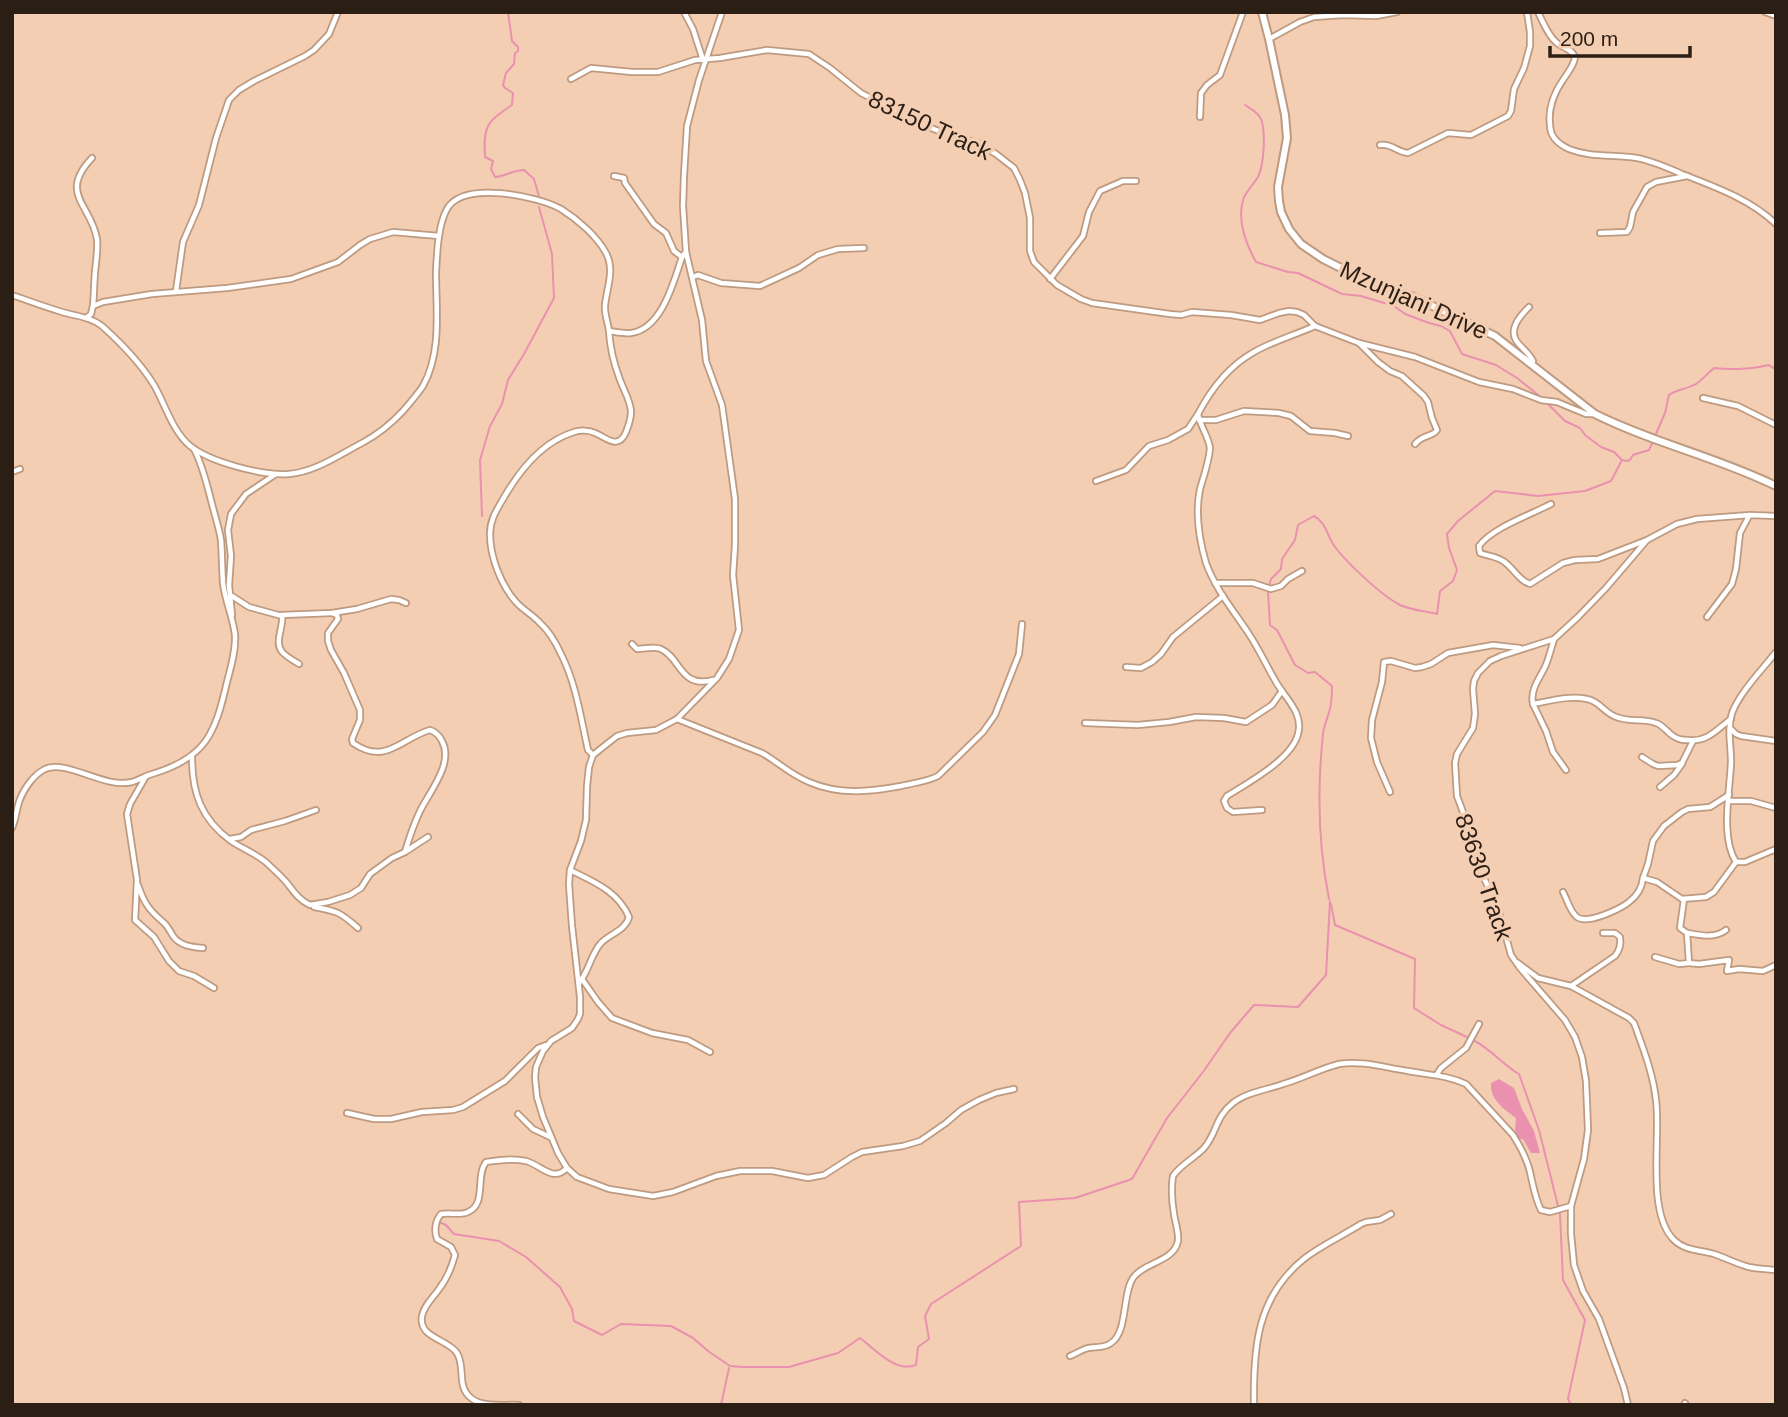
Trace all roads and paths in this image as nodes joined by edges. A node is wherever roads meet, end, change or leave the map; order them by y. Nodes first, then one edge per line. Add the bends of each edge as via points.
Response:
1 (338, 12) edge
2 (684, 12) edge
3 (722, 12) edge
4 (1243, 12) edge
5 (1262, 12) edge
6 (1397, 12) edge
7 (1527, 12) edge
8 (1538, 12) edge
9 (1765, 12) edge
10 (1776, 16) edge
11 (1269, 39) junction
12 (705, 59) junction
13 (571, 79) dead end
14 (1200, 117) dead end
15 (1380, 145) dead end
16 (92, 158) dead end
17 (614, 176) dead end
18 (1688, 176) junction
19 (1136, 181) dead end
20 (1776, 224) edge
21 (1600, 233) dead end
22 (439, 236) junction
23 (864, 248) dead end
24 (684, 255) junction
25 (693, 277) junction
26 (1050, 279) junction
27 (176, 291) junction
28 (12, 295) edge
29 (93, 306) junction
30 (1529, 307) dead end
31 (86, 318) junction
32 (1315, 326) junction
33 (609, 331) junction
34 (1359, 342) junction
35 (1531, 364) junction
36 (1703, 398) dead end
37 (1198, 414) junction
38 (1595, 414) junction
39 (1199, 420) junction
40 (1776, 425) edge
41 (1348, 436) dead end
42 (1415, 444) dead end
43 (194, 448) junction
44 (20, 469) dead end
45 (12, 472) edge
46 (276, 474) junction
47 (1096, 481) dead end
48 (1776, 486) edge
49 (1551, 504) dead end
50 (1750, 515) junction
51 (1776, 516) edge
52 (1647, 540) junction
53 (1302, 571) dead end
54 (1215, 583) junction
55 (231, 596) junction
56 (1223, 596) junction
57 (406, 603) dead end
58 (332, 612) junction
59 (281, 615) junction
60 (1707, 617) dead end
61 (232, 620) junction
62 (1023, 624) dead end
63 (1554, 639) junction
64 (632, 644) dead end
65 (1524, 648) junction
66 (1776, 652) edge
67 (299, 664) dead end
68 (1126, 667) dead end
69 (717, 678) junction
70 (1282, 691) junction
71 (1533, 704) junction
72 (677, 719) junction
73 (1731, 719) junction
74 (1085, 723) dead end
75 (1729, 727) junction
76 (1693, 741) junction
77 (1776, 741) edge
78 (593, 755) junction
79 (192, 757) junction
80 (1643, 757) dead end
81 (1682, 763) junction
82 (1566, 770) dead end
83 (148, 775) junction
84 (1660, 787) dead end
85 (1390, 792) dead end
86 (1729, 798) junction
87 (1776, 808) edge
88 (316, 810) dead end
89 (1262, 810) dead end
90 (12, 828) edge
91 (428, 837) dead end
92 (230, 840) junction
93 (1776, 849) edge
94 (405, 852) junction
95 (1736, 862) junction
96 (570, 870) junction
97 (1643, 878) junction
98 (137, 880) junction
99 (1563, 892) dead end
100 (1684, 899) junction
101 (310, 905) junction
102 (358, 928) dead end
103 (1726, 930) dead end
104 (1603, 933) dead end
105 (1687, 933) junction
106 (204, 948) dead end
107 (1655, 957) dead end
108 (1514, 960) junction
109 (1689, 963) junction
110 (1776, 965) edge
111 (580, 981) junction
112 (1571, 986) junction
113 (214, 988) dead end
114 (1479, 1024) dead end
115 (547, 1045) junction
116 (710, 1052) dead end
117 (1437, 1074) junction
118 (1014, 1089) dead end
119 (347, 1113) dead end
120 (518, 1114) dead end
121 (551, 1137) junction
122 (567, 1168) junction
123 (1571, 1206) junction
124 (1391, 1214) dead end
125 (1776, 1270) edge
126 (1070, 1356) dead end
127 (519, 1405) edge
128 (1254, 1405) edge
129 (1628, 1405) edge

1 - 27 street via 329,34 314,50 254,80 229,100 199,205 183,242
2 - 12 street
3 - 12 street
4 - 14 street via 1220,75 1201,93
5 - 11 main road, Mzunjani Drive
6 - 11 street via 1314,17
7 - 15 street via 1530,46 1507,118 1469,136 1448,133 1408,153
8 - 18 street via 1557,43 1576,57 1552,103 1550,125 1556,142 1580,152 1647,160
9 - 10 street
11 - 35 main road, Mzunjani Drive via 1286,126 1279,201 1289,229 1301,244 1351,273 1495,336
12 - 13 street, 83150 Track via 658,72 591,68
12 - 24 street via 687,126
12 - 26 street, 83150 Track via 766,50 809,54 861,93 926,126 988,148 1017,173 1030,218 1031,257
16 - 29 street via 77,184 79,200 96,236
17 - 24 street via 624,178 654,224 666,233 674,251
18 - 20 street via 1741,199
18 - 21 street via 1647,187 1627,232
19 - 26 street via 1101,191 1083,236
22 - 27 street via 393,232 370,239 338,262 303,275
22 - 33 street via 446,210 466,195 493,192 561,209 599,242 609,259 604,307
22 - 46 street via 436,333 422,388 394,421 373,437 306,471
23 - 25 street via 818,255 760,285
24 - 25 street
24 - 33 street via 664,306 649,324 630,333
25 - 69 street via 706,361 722,405 735,499 733,575 738,630
26 - 32 street, 83150 Track via 1091,303 1255,320 1290,311 1304,315
27 - 29 street
28 - 31 street
29 - 31 street
30 - 35 street via 1516,322 1514,335 1531,355
31 - 43 street via 128,352
32 - 34 street, 83150 Track
32 - 37 street via 1241,360 1219,381
33 - 78 street via 631,412 625,435 614,441 594,432 576,431 550,444 518,473 494,514 490,533 505,585 545,628 566,664
34 - 38 street, 83150 Track
34 - 42 street via 1428,402 1437,430
35 - 38 main road, Mzunjani Drive
36 - 40 street via 1738,406
37 - 39 street
37 - 47 street via 1188,429 1149,446 1126,470
38 - 48 main road, Mzunjani Drive
39 - 41 street via 1244,411 1279,413 1310,431
39 - 54 street via 1210,448 1198,518 1205,559
43 - 46 street via 226,463
43 - 61 street via 218,522 223,586
44 - 45 street
46 - 55 street via 246,494 231,514
49 - 52 street via 1489,537 1480,544 1480,553 1504,562 1530,584 1563,564 1598,559
50 - 51 street, 83630 Track
50 - 52 street, 83630 Track via 1686,521
50 - 60 street via 1740,533 1732,584
52 - 63 street, 83630 Track
53 - 54 street via 1268,589 1253,583
54 - 56 street
55 - 59 street via 253,609
55 - 61 street
56 - 68 street via 1173,637 1152,662 1141,668
56 - 70 street
57 - 58 street via 391,599
58 - 59 street
58 - 94 street via 338,619 328,633 328,643 360,710 353,743 383,752 430,730 445,747 443,768
59 - 67 street via 279,648
61 - 79 street via 235,637 222,702 208,738
62 - 72 street via 1017,661 989,725 929,781 870,791 823,787 762,753
63 - 65 street, 83630 Track
63 - 71 street
64 - 69 street via 637,649 664,650 693,679
65 - 85 street via 1493,645 1448,653 1415,668 1384,663 1371,738
65 - 108 street, 83630 Track via 1490,661 1478,673 1473,728 1455,763 1457,796
66 - 73 street via 1740,698
69 - 72 street
70 - 74 street via 1272,705 1246,722 1196,717 1138,725
70 - 89 street via 1296,712 1298,736 1276,764 1224,801 1233,811
71 - 76 street via 1565,698 1591,700 1617,718 1658,723 1678,739
71 - 82 street via 1553,752
72 - 78 street via 656,730 617,736
73 - 75 street
73 - 76 street via 1716,732
75 - 77 street via 1741,736
75 - 86 street
76 - 81 street
78 - 96 street via 586,820
79 - 83 street
79 - 92 street via 198,803
80 - 81 street via 1661,767
81 - 84 street
83 - 90 street via 135,782 113,783 46,768 24,792
83 - 98 street via 127,814
86 - 87 street
86 - 95 street via 1728,834
86 - 97 street via 1710,807 1688,809 1664,826 1653,841
88 - 92 street
91 - 94 street
92 - 101 street via 263,859
93 - 95 street
94 - 101 street via 370,874 351,895
95 - 100 street via 1711,895
96 - 111 street
96 - 111 street via 605,888 629,918 626,926 601,944
97 - 99 street via 1640,890 1628,902 1586,919 1574,914
97 - 100 street
98 - 106 street via 148,908 175,940
98 - 113 street via 135,920 154,937 178,971
100 - 105 street via 1680,928
101 - 102 street via 335,910
103 - 105 street via 1713,936
104 - 112 street via 1620,937 1618,952
105 - 109 street
107 - 109 street
108 - 112 street via 1542,980
108 - 123 street, 83630 Track via 1565,1020 1582,1057 1588,1130
109 - 110 street via 1728,960 1727,971 1763,971
111 - 115 street via 578,1019
111 - 116 street via 612,1018 688,1040
112 - 125 street via 1634,1023 1657,1102 1659,1203 1673,1239 1690,1249 1749,1267
114 - 117 street via 1466,1048
115 - 119 street via 538,1048 505,1081 463,1107 391,1119
115 - 121 street via 535,1077 542,1117
117 - 123 street via 1466,1084 1513,1135 1541,1210
117 - 126 street via 1339,1064 1232,1104 1206,1146 1173,1176 1175,1248 1135,1275 1113,1343
118 - 122 street via 979,1100 920,1140 862,1152 833,1170 808,1178 740,1171 653,1196 594,1184
120 - 121 street via 533,1129
121 - 122 street
122 - 127 street via 552,1174 524,1160 486,1162 474,1208 440,1214 436,1222 438,1239 455,1255 442,1287 422,1314 423,1327 456,1353 462,1384 472,1399
123 - 129 street, 83630 Track via 1574,1265 1599,1319
124 - 128 street via 1361,1224 1313,1253 1278,1286 1256,1340

